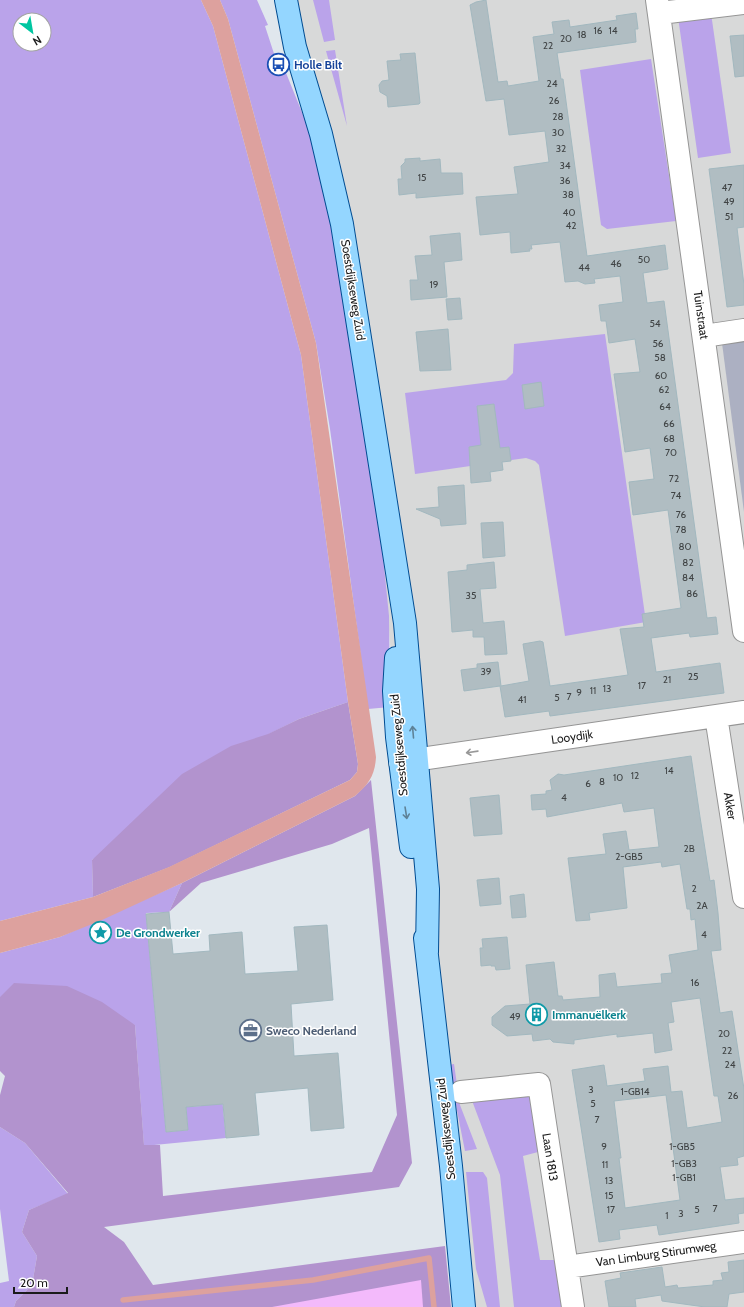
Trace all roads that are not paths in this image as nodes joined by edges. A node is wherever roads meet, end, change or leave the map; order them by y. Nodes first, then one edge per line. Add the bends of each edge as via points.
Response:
1 (273, 0) edge
2 (286, 0) edge
3 (744, 3) edge
4 (659, 7) edge
5 (295, 48) junction
6 (744, 330) edge
7 (704, 336) junction
8 (744, 631) edge
9 (744, 712) edge
10 (716, 716) junction
11 (408, 761) junction
12 (744, 897) edge
13 (461, 1092) dead end
14 (744, 1242) edge
15 (567, 1267) junction
16 (464, 1307) edge
17 (573, 1307) edge

1 - 5 main road, Soestdijkseweg Zuid
2 - 5 main road, Soestdijkseweg Zuid
3 - 4 street
4 - 7 street, Tuinstraat
5 - 11 main road, Soestdijkseweg Zuid via 321,134 342,224 375,424 391,537 395,712
6 - 7 street
7 - 8 street, Tuinstraat
9 - 10 street, Looydijk
10 -> 11 street, Looydijk
10 - 12 street, Akker
11 - 16 main road, Soestdijkseweg Zuid via 404,802 427,952
13 - 15 street, Laan 1813 via 539,1084
14 - 15 street, Van Limburg Stirumweg
15 - 17 street, Laan 1813

